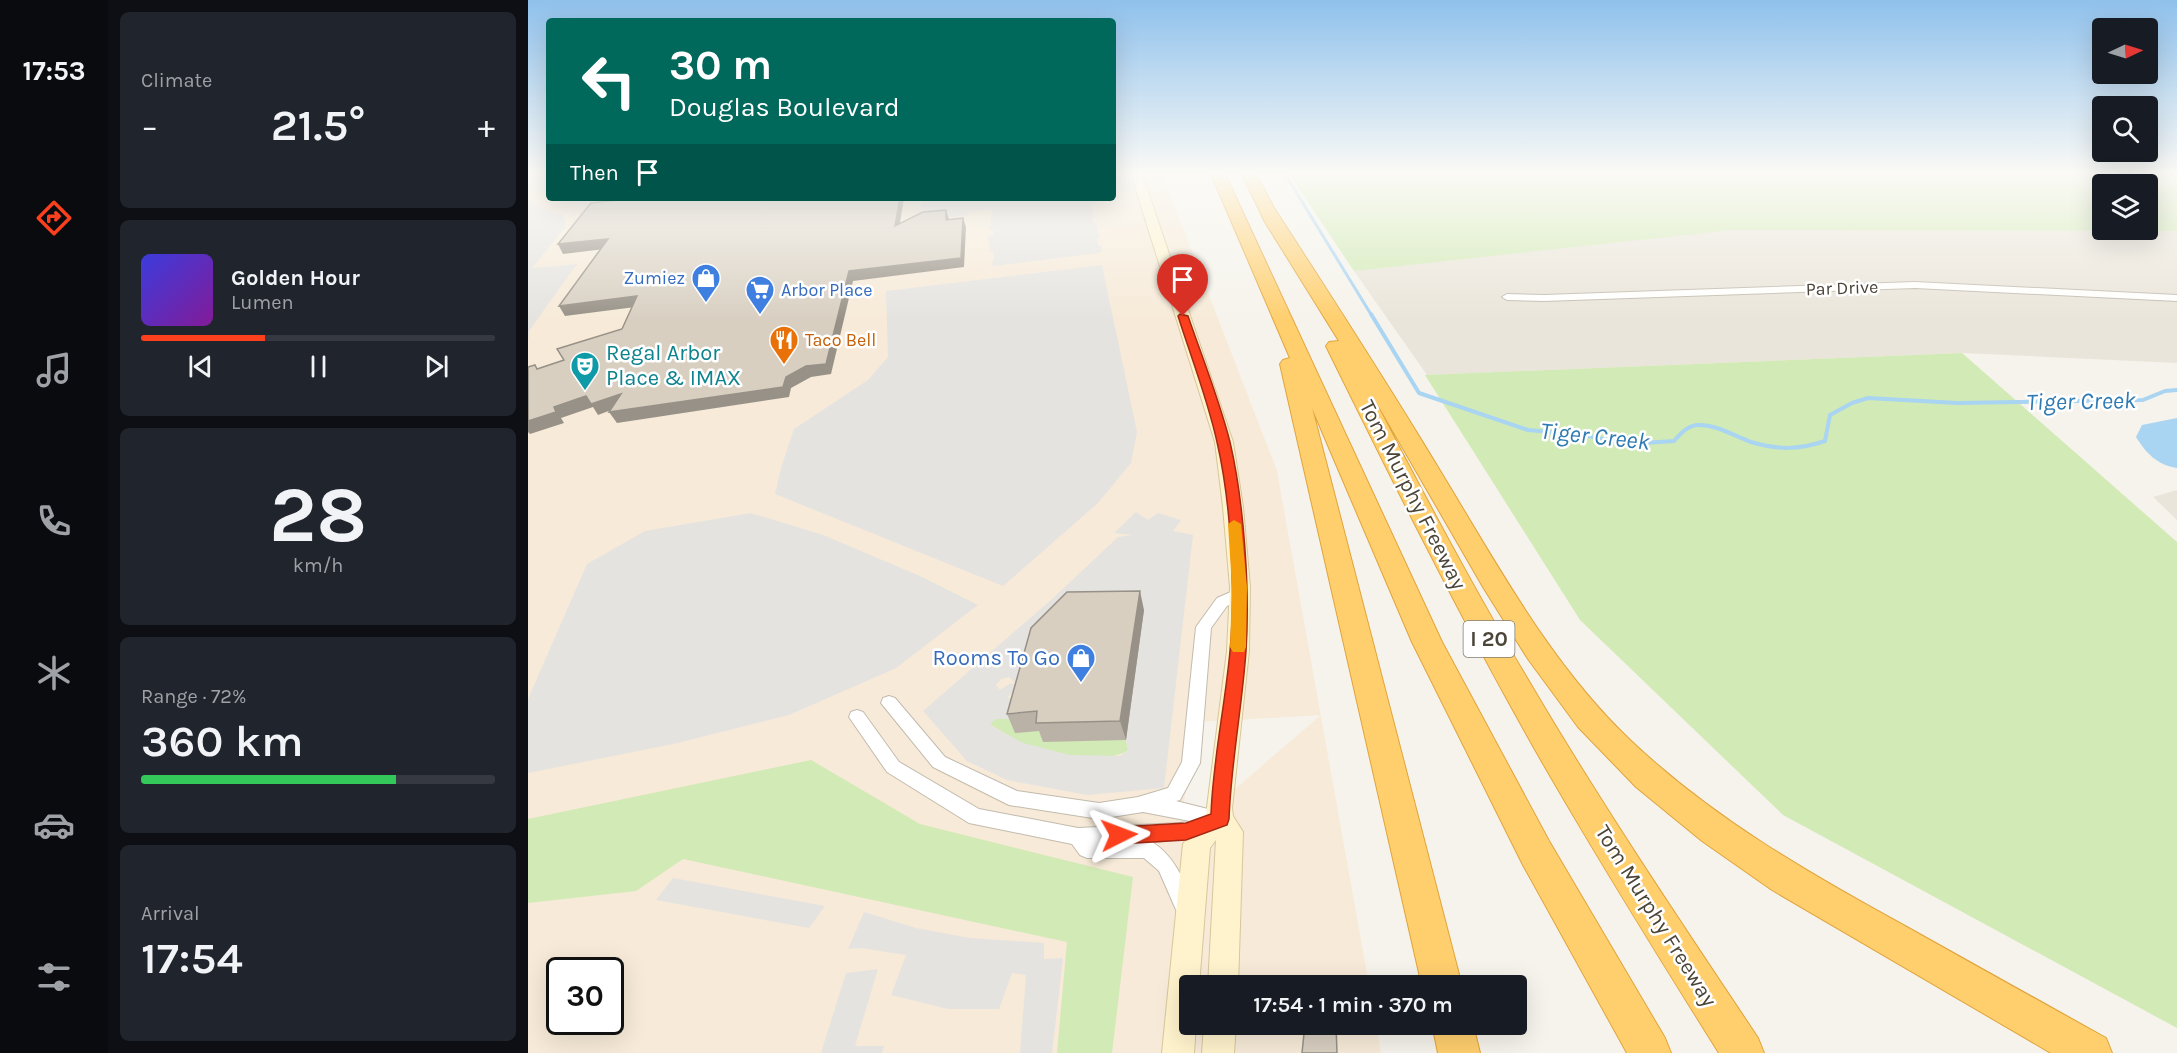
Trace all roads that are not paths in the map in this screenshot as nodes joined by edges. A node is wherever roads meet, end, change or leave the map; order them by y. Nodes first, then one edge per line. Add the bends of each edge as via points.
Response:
1 (1152, 223) edge
2 (1240, 223) edge
3 (1274, 223) edge
4 (1276, 223) edge
5 (1507, 297) dead end
6 (2177, 298) edge
7 (1276, 305) junction
8 (1240, 593) junction
9 (888, 704) dead end
10 (857, 717) dead end
11 (1138, 805) junction
12 (1220, 819) junction
13 (1077, 837) junction
14 (1190, 925) junction
15 (1224, 975) edge
16 (1439, 975) edge
17 (1219, 1035) edge
18 (1455, 1035) edge
19 (1178, 1053) edge
20 (1218, 1053) edge
21 (1459, 1053) edge
22 (1650, 1053) edge
23 (1743, 1053) edge
24 (2091, 1053) edge

1 - 8 main road via 1224,442
2 - 7 highway, Tom Murphy Freeway / I 20
3 - 23 highway, Tom Murphy Freeway / I 20 via 1513,682
4 - 24 highway via 1532,640 1567,689 1618,748 1695,816 1756,859
5 - 6 street, Par Drive via 1915,285
7 - 16 highway
7 - 22 highway, Tom Murphy Freeway / I 20 via 1427,642 1536,853
8 - 11 street via 1222,602 1204,627 1191,763 1174,794
8 - 12 main road via 1238,651
9 - 11 street via 939,762 1015,799 1099,811
10 - 13 street via 893,767 975,817
11 - 12 street
12 - 13 street via 1180,832
12 - 14 main road via 1197,844
12 - 15 main road via 1230,832
13 - 14 street via 1087,849 1148,849 1166,865
14 - 19 main road
17 - 20 main road
18 - 21 highway

